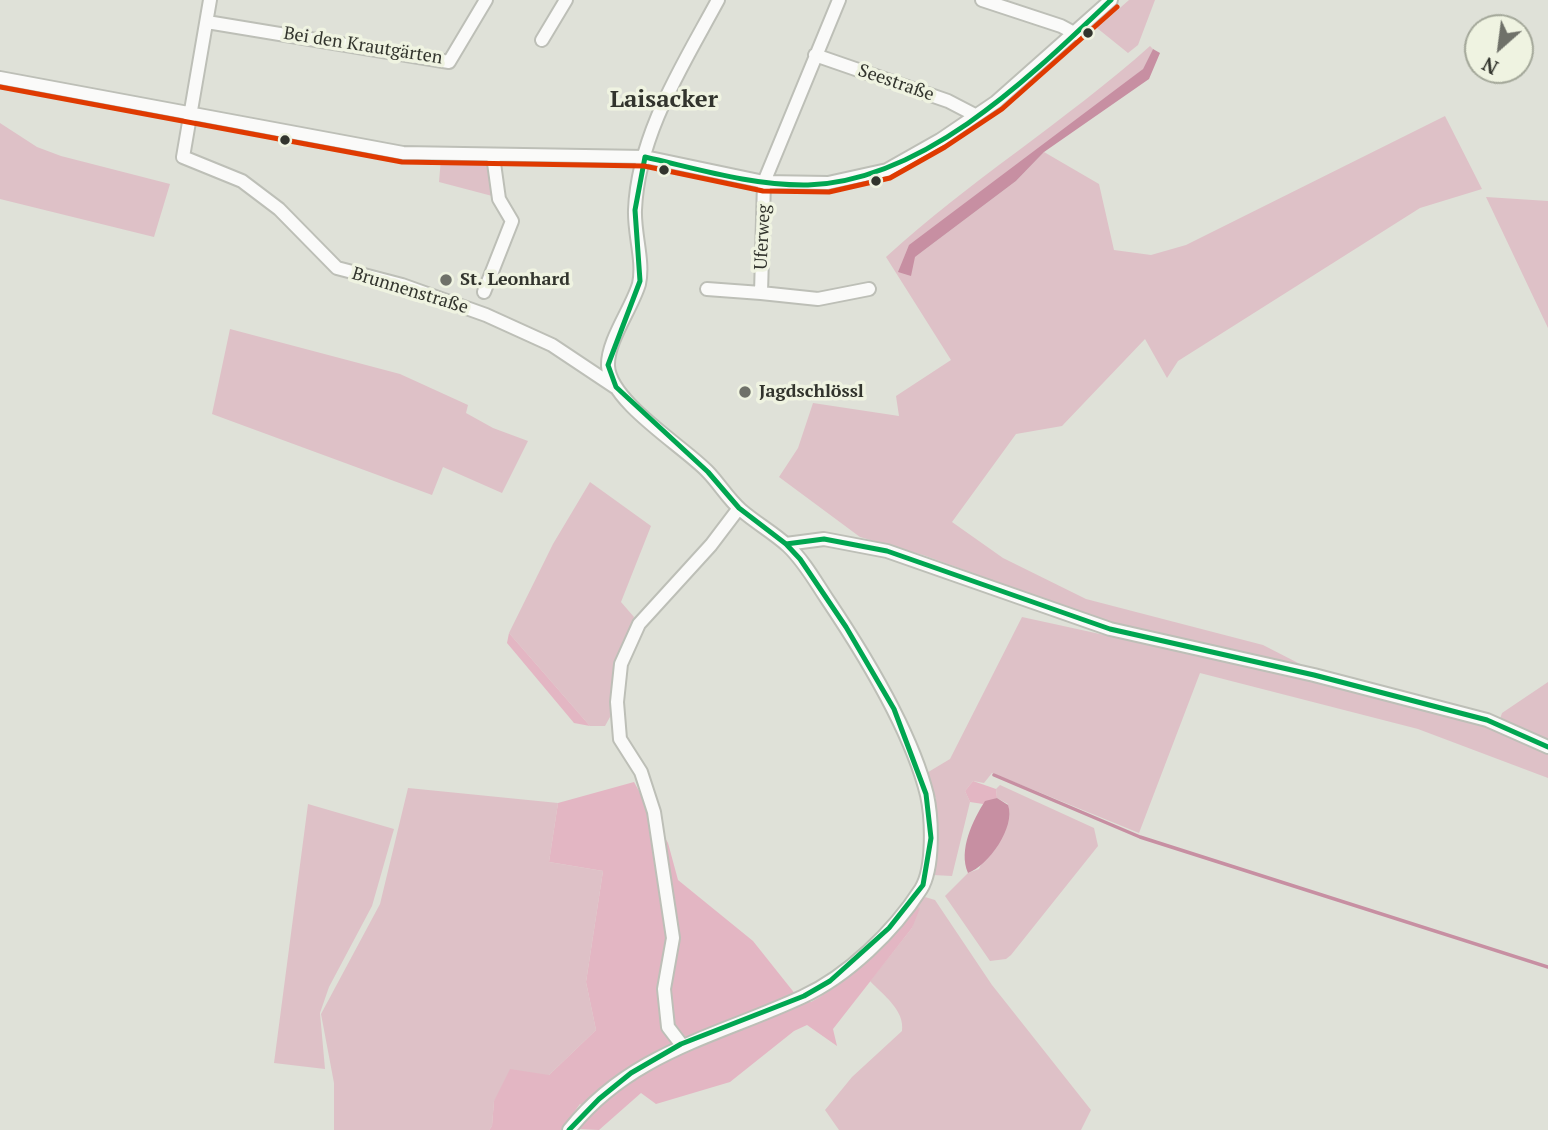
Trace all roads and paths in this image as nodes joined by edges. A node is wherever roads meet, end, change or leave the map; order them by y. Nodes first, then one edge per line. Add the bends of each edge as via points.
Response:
1 (209, 0) edge
2 (486, 0) edge
3 (566, 0) edge
4 (718, 0) edge
5 (839, 0) edge
6 (982, 0) edge
7 (1111, 0) edge
8 (207, 22) junction
9 (1076, 34) junction
10 (542, 40) dead end
11 (816, 55) junction
12 (0, 78) edge
13 (188, 111) junction
14 (975, 114) junction
15 (492, 156) junction
16 (645, 157) junction
17 (764, 182) junction
18 (707, 289) dead end
19 (869, 289) dead end
20 (484, 292) dead end
21 (761, 293) junction
22 (616, 387) junction
23 (738, 508) junction
24 (786, 544) junction
25 (1548, 747) edge
26 (681, 1044) junction
27 (569, 1130) edge

1 - 8 street
2 - 8 street, Bei den Krautgärten via 449,62
3 - 10 street
4 - 16 street via 664,100
5 - 11 street
6 - 9 street
7 - 9 street
8 - 13 street
9 - 14 street via 996,102
11 - 14 street, Seestraße
11 - 17 street
12 - 13 street
13 - 15 street via 403,152
13 - 22 street, Brunnenstraße via 183,157 242,181 279,209 337,268 486,315 552,345
14 - 17 street via 887,170 828,183
15 - 16 street
15 - 20 street via 499,199 512,221
16 - 17 street
16 - 22 street via 635,210 640,281 608,365
17 - 21 street, Uferweg
18 - 21 street, Uferweg
19 - 21 street, Uferweg via 818,299
22 - 23 street, Brunnenstraße via 708,472
23 - 24 street, Brunnenstraße
23 - 26 street via 639,624 621,664 620,739 641,772 654,812 673,938 664,989 668,1027
24 - 25 street via 824,539 887,551 1110,629 1486,720
24 - 26 street, Brunnenstraße via 846,627 896,714 926,794 931,838 923,885 890,928 830,981 804,996
26 - 27 street, Brunnenstraße via 631,1073

